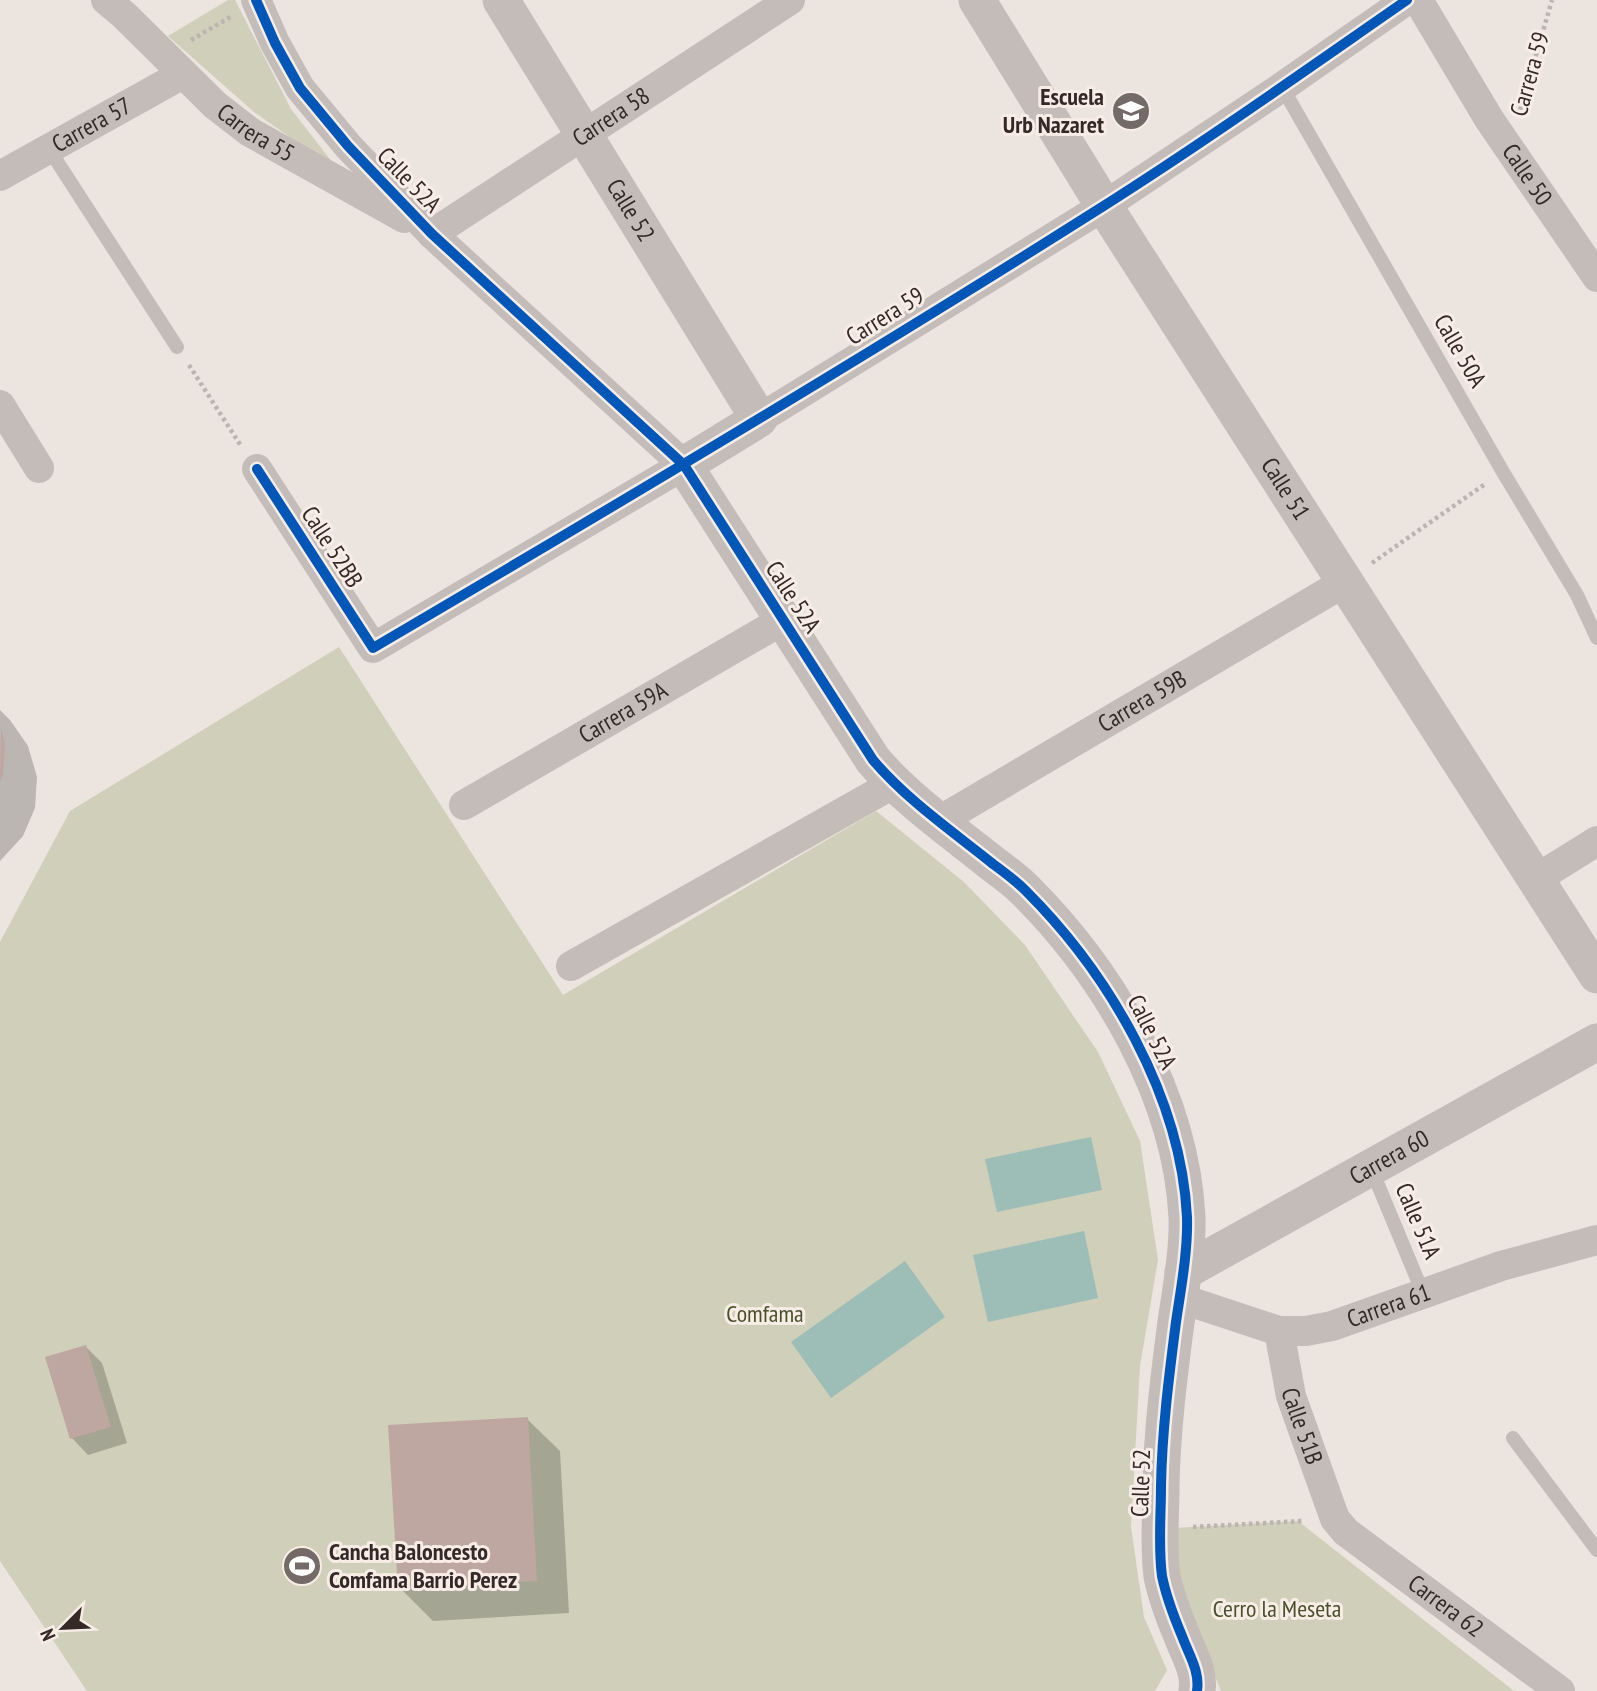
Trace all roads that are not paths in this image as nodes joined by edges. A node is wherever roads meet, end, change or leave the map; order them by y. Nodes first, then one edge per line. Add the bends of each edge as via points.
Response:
1 (106, 0) edge
2 (257, 0) edge
3 (501, 0) edge
4 (790, 0) edge
5 (977, 0) edge
6 (1407, 0) edge
7 (1418, 0) edge
8 (174, 65) junction
9 (1282, 87) junction
10 (584, 135) junction
11 (49, 149) junction
12 (0, 176) edge
13 (1104, 206) junction
14 (432, 234) junction
15 (1597, 278) edge
16 (177, 347) road end
17 (0, 405) edge
18 (759, 419) junction
19 (684, 465) junction
20 (39, 468) dead end
21 (257, 470) road end
22 (1345, 582) junction
23 (783, 620) junction
24 (1597, 638) edge
25 (373, 648) joint
26 (893, 784) junction
27 (464, 804) dead end
28 (939, 821) junction
29 (1597, 841) edge
30 (1536, 880) junction
31 (571, 966) dead end
32 (1597, 975) edge
33 (1597, 1042) edge
34 (1371, 1168) junction
35 (1597, 1240) edge
36 (1181, 1285) junction
37 (1423, 1293) junction
38 (1279, 1331) junction
39 (1513, 1438) dead end
40 (1335, 1519) joint
41 (1597, 1550) edge
42 (1197, 1691) edge
43 (1560, 1691) edge

1 - 8 street, Carrera 55
2 - 14 street, Calle 52A via 300,88
3 - 10 street, Calle 52
4 - 10 street, Carrera 58
5 - 13 street, Calle 51
6 - 9 street, Carrera 59
7 - 15 street, Calle 50 via 1509,149
8 - 11 street, Carrera 57
8 - 14 street, Carrera 55 via 215,106 250,132
9 - 13 street, Carrera 59
9 - 24 lane, Calle 50A via 1571,583
10 - 14 street, Carrera 58
10 - 18 street, Calle 52
11 - 12 street, Carrera 57
11 - 16 lane
13 - 18 street, Carrera 59
13 - 22 street, Calle 51
14 - 19 street, Calle 52A
17 - 20 street
18 - 19 street, Carrera 59
19 - 23 street, Calle 52A
19 - 25 street, Carrera 59
21 - 25 street, Calle 52BB
22 - 28 street, Carrera 59B
22 - 30 street, Calle 51
23 - 26 street, Calle 52A
23 - 27 street, Carrera 59A
26 - 28 street, Calle 52A
26 - 31 street
28 - 36 street, Calle 52A via 1025,890 1104,987 1136,1040 1160,1095 1180,1162 1187,1217
29 - 30 street
30 - 32 street, Calle 51
33 - 34 street, Carrera 60
34 - 36 street, Carrera 60
34 - 37 lane, Calle 51A
35 - 37 street, Carrera 61
36 - 38 street, Carrera 61
36 - 42 street, Calle 52 via 1167,1398 1160,1529 1163,1577 1195,1665
37 - 38 street, Carrera 61 via 1332,1325
38 - 40 street, Calle 51B via 1291,1396
39 - 41 lane
40 - 43 street, Carrera 62 via 1346,1532

